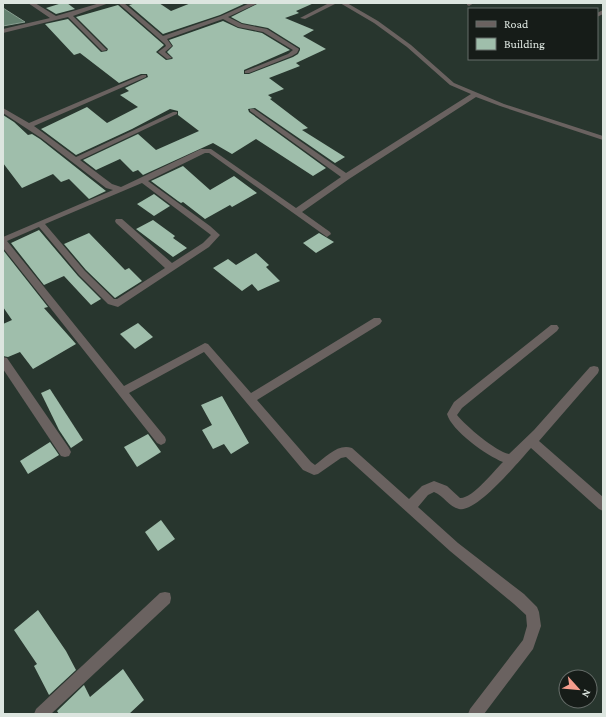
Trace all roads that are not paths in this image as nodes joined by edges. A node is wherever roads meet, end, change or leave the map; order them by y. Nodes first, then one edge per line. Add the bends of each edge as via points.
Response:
1 (31, 3) edge
2 (106, 3) edge
3 (121, 3) edge
4 (254, 3) edge
5 (334, 3) edge
6 (343, 3) edge
7 (69, 15) junction
8 (223, 17) junction
9 (303, 18) dead end
10 (56, 19) junction
11 (3, 31) edge
12 (162, 39) junction
13 (104, 50) dead end
14 (169, 58) dead end
15 (247, 72) dead end
16 (144, 76) dead end
17 (476, 94) junction
18 (3, 110) edge
19 (252, 110) dead end
20 (175, 113) dead end
21 (29, 126) junction
22 (603, 138) edge
23 (75, 160) junction
24 (346, 177) junction
25 (143, 180) junction
26 (121, 190) junction
27 (296, 212) junction
28 (119, 221) dead end
29 (40, 223) junction
30 (327, 234) dead end
31 (3, 241) edge
32 (171, 268) junction
33 (377, 321) dead end
34 (554, 328) dead end
35 (3, 361) edge
36 (594, 370) dead end
37 (123, 392) junction
38 (250, 399) junction
39 (161, 440) dead end
40 (531, 441) junction
41 (65, 452) dead end
42 (515, 457) junction
43 (603, 505) edge
44 (410, 507) junction
45 (165, 598) dead end
46 (41, 714) edge
47 (475, 714) edge

1 - 10 street
2 - 7 street
3 - 12 street
4 - 8 street
5 - 9 street
6 - 17 street via 376,22 409,46 452,84
7 - 10 street
7 - 13 street
8 - 12 street
8 - 15 street via 240,26 265,30 296,49 290,55
10 - 11 street
12 - 14 street via 169,46 161,52
16 - 21 street
17 - 22 street
17 - 24 street
18 - 21 street
19 - 24 street
20 - 23 street
21 - 23 street
23 - 26 street via 109,186
24 - 27 street
25 - 26 street
25 - 27 street via 204,151 212,151
25 - 32 street via 216,235 206,245
26 - 29 street
27 - 30 street
28 - 32 street
29 - 31 street
29 - 32 street via 82,273 111,302 118,303
31 - 37 street
33 - 38 street
34 - 42 street via 458,405 452,414 459,424 497,455 504,458
35 - 41 street
36 - 40 street
37 - 38 street via 205,347
37 - 39 street
38 - 44 street via 310,469 318,469 339,453 348,452
40 - 42 street
40 - 43 street
42 - 44 street via 484,490 467,503 460,504 454,501 434,486
44 - 47 street via 532,612 534,626 528,644
45 - 46 street

